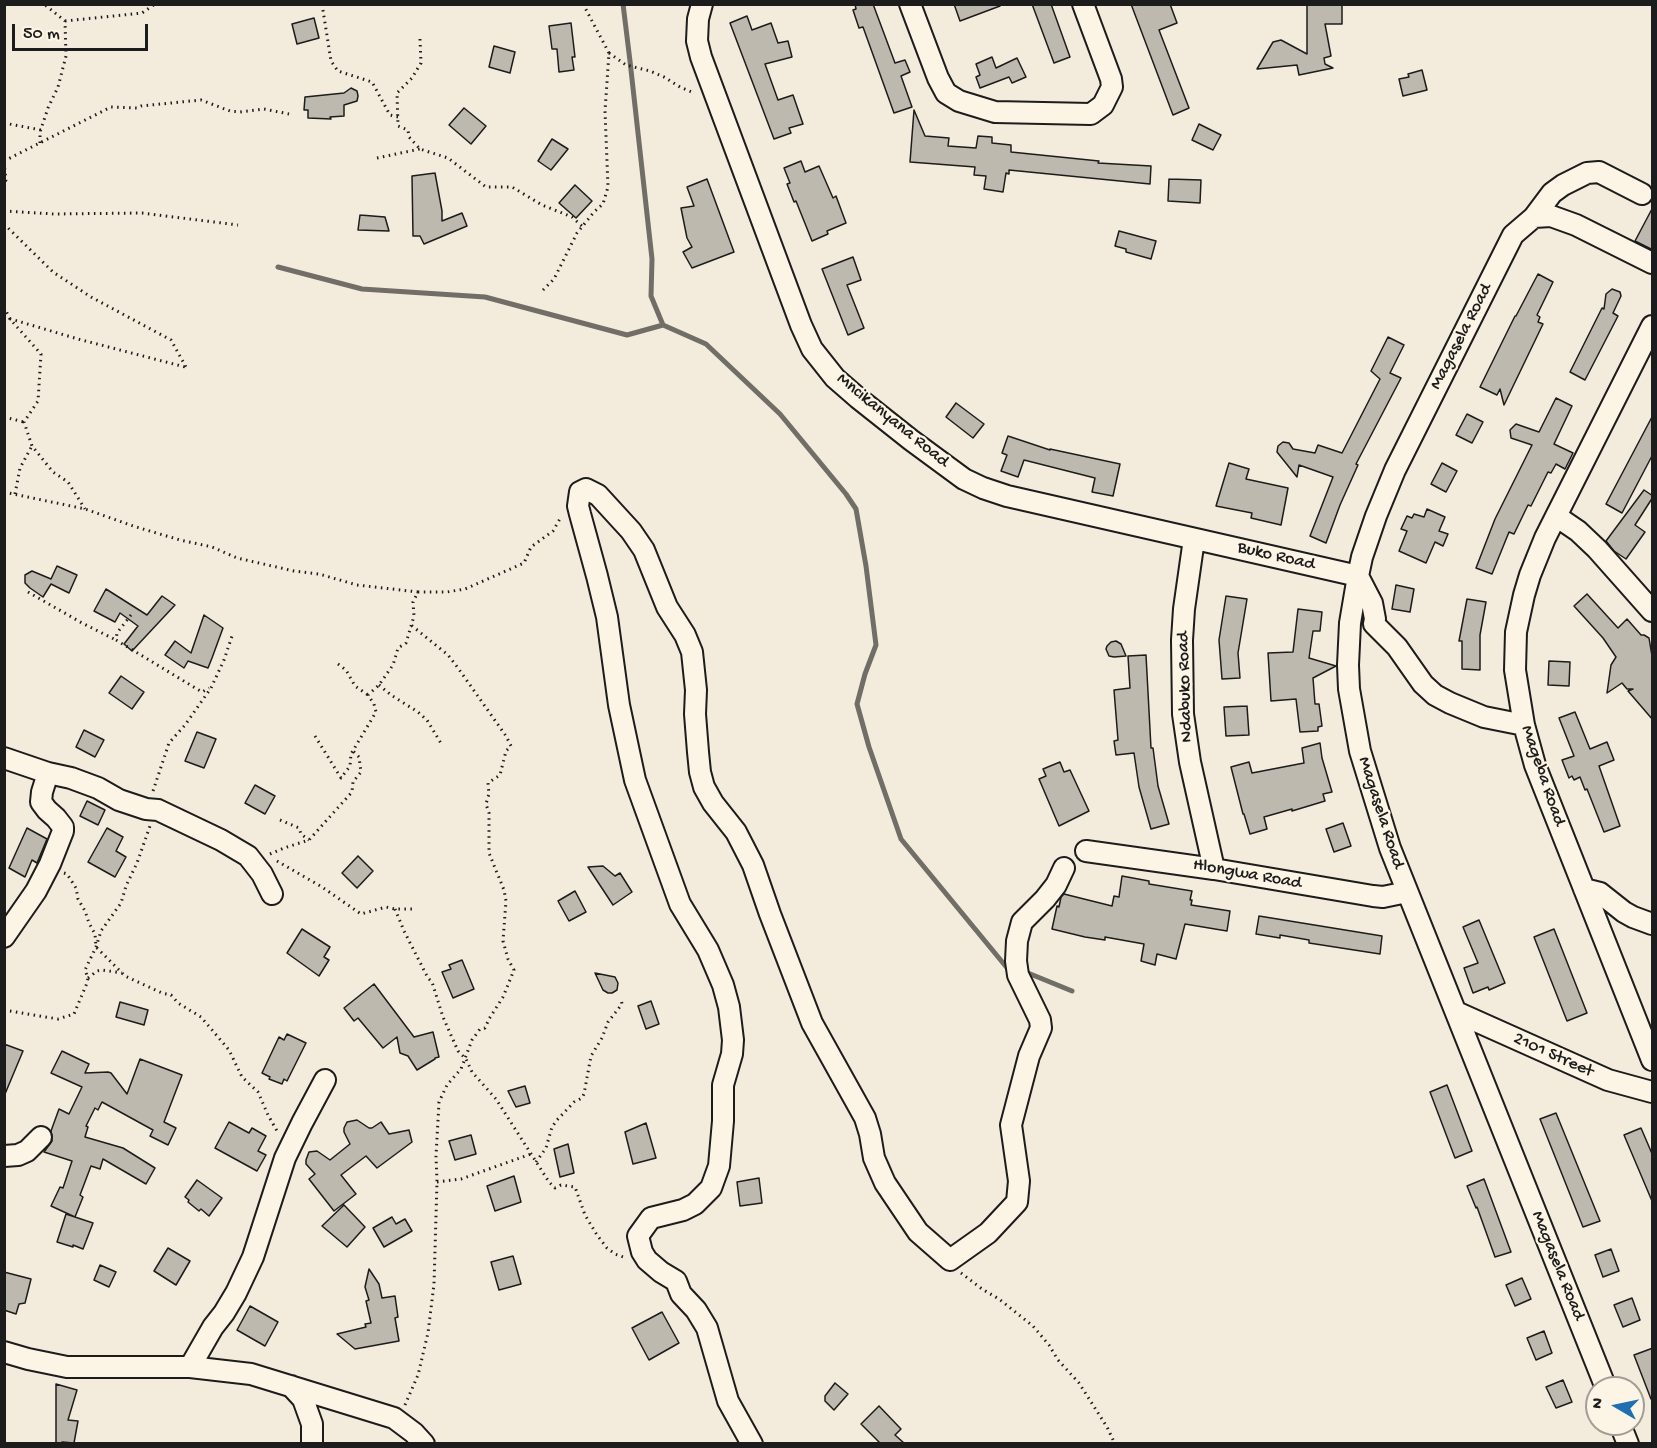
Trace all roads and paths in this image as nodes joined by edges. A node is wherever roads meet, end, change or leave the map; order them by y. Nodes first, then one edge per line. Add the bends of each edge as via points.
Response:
1 (44, 4) edge
2 (155, 4) edge
3 (322, 4) edge
4 (584, 4) edge
5 (702, 4) edge
6 (910, 4) edge
7 (1083, 4) edge
8 (65, 21) junction
9 (420, 39) dead end
10 (609, 53) junction
11 (713, 90) junction
12 (289, 114) dead end
13 (398, 117) junction
14 (4, 123) edge
15 (41, 130) junction
16 (40, 143) junction
17 (420, 149) junction
18 (377, 158) dead end
19 (4, 161) edge
20 (4, 183) edge
21 (1642, 194) dead end
22 (4, 211) edge
23 (1534, 217) junction
24 (4, 224) edge
25 (238, 225) dead end
26 (582, 226) junction
27 (1653, 263) edge
28 (543, 290) dead end
29 (4, 307) edge
30 (4, 317) edge
31 (10, 319) junction
32 (1653, 326) edge
33 (4, 417) edge
34 (24, 422) junction
35 (32, 446) junction
36 (4, 492) edge
37 (15, 494) junction
38 (578, 506) junction
39 (85, 509) junction
40 (1556, 516) junction
41 (1194, 539) junction
42 (1358, 576) junction
43 (28, 592) dead end
44 (418, 592) junction
45 (1653, 611) edge
46 (131, 615) dead end
47 (411, 625) junction
48 (233, 633) dead end
49 (116, 640) junction
50 (338, 664) dead end
51 (379, 685) junction
52 (211, 687) junction
53 (368, 695) junction
54 (1524, 725) junction
55 (315, 736) dead end
56 (442, 745) dead end
57 (353, 751) junction
58 (4, 758) edge
59 (48, 773) junction
60 (152, 810) junction
61 (280, 820) dead end
62 (309, 840) junction
63 (1086, 851) dead end
64 (1064, 868) dead end
65 (1214, 869) junction
66 (47, 870) junction
67 (1584, 889) junction
68 (1407, 892) junction
69 (272, 894) dead end
70 (395, 909) junction
71 (415, 909) dead end
72 (1653, 924) edge
73 (4, 937) edge
74 (96, 947) junction
75 (123, 973) junction
76 (88, 978) junction
77 (621, 998) dead end
78 (4, 1010) edge
79 (1456, 1012) junction
80 (465, 1059) junction
81 (1653, 1060) edge
82 (326, 1080) dead end
83 (1653, 1092) edge
84 (41, 1137) dead end
85 (531, 1154) junction
86 (4, 1156) edge
87 (285, 1158) junction
88 (536, 1162) junction
89 (437, 1182) junction
90 (647, 1260) junction
91 (950, 1260) junction
92 (4, 1352) edge
93 (190, 1367) junction
94 (1601, 1376) edge
95 (291, 1386) junction
96 (394, 1418) junction
97 (312, 1443) edge
98 (424, 1443) edge
99 (752, 1443) edge
100 (1115, 1443) edge

1 - 8 path
2 - 8 path via 142,12
3 - 13 path via 331,61 338,71 372,82 390,115
4 - 10 path
5 - 11 street, Mncikanyana Road via 697,41
6 - 7 street via 938,78 952,97 995,112 1091,114 1103,105 1112,87
8 - 15 path via 66,56
9 - 13 path via 421,63 398,93
10 - 11 path via 626,65 657,74 694,93
10 - 26 path via 605,111 608,187 603,204
11 - 41 street, Mncikanyana Road via 801,325 835,378 911,440 964,479 983,488
12 - 16 path via 230,111 201,100 111,107
13 - 17 path via 398,126 408,130 408,137
14 - 15 path
15 - 16 path
16 - 19 path
17 - 18 path
17 - 26 path via 448,158 486,187 512,187
19 - 20 path
21 - 23 street via 1599,172 1587,173 1552,193
22 - 25 path via 142,213
23 - 27 street via 1558,217
23 - 42 street, Magasela Road via 1513,235 1395,470
24 - 31 path via 53,272 171,340 186,368
26 - 28 path via 554,279
29 - 31 path
30 - 31 path
31 - 34 path via 41,354 38,401
32 - 40 street, Mageba Road
33 - 34 path
34 - 35 path
35 - 37 path via 20,468
35 - 39 path via 53,472 68,482
36 - 37 path
37 - 39 path
38 - 44 path via 568,506 553,531 531,547 524,563 465,589
38 - 90 street via 607,617 619,705 635,780 680,904 708,950 723,985 733,1040 723,1085 716,1178 695,1204 651,1218 643,1227 638,1236
38 - 91 street via 580,492 586,489 598,495 644,550 667,607 692,652 704,788 736,832 753,865 812,1023 865,1118 874,1158 885,1182 918,1232
39 - 44 path via 237,558 357,585
40 - 45 street via 1597,549
40 - 54 street, Mageba Road via 1530,576 1516,632 1515,670
41 - 42 street, Buko Road
41 - 65 street, Ndabuko Road via 1182,640 1183,714
42 - 54 street via 1372,603 1374,624 1435,695 1484,717
42 - 68 street, Magasela Road via 1348,665 1352,712 1376,804
43 - 49 path
44 - 47 path
46 - 49 path
47 - 51 path via 406,643 398,648 393,665
47 - 80 path via 448,655 511,746 500,775 489,783 486,804 489,853 504,890 503,941 513,974 485,1028 472,1040
48 - 52 path
49 - 52 path via 202,692
50 - 53 path via 355,686
51 - 53 path
51 - 56 path via 427,720
52 - 60 path via 169,743
53 - 57 path via 376,712
54 - 67 street, Mageba Road via 1535,765
55 - 57 path via 341,778 350,766
57 - 62 path via 359,757 362,772 353,782 352,792
58 - 59 street
59 - 60 street
59 - 66 street via 41,802 63,831
60 - 69 street via 222,840 248,856
60 - 74 path via 152,821 121,903 101,931
61 - 62 path via 298,828
62 - 70 path via 268,855 361,915 386,907
63 - 65 street, Hlongwa Road
64 - 91 street via 1056,885 1022,922 1017,941 1016,966 1041,1028 1029,1056 1011,1125 1019,1181 1017,1202 988,1233
65 - 68 street, Hlongwa Road via 1372,896
66 - 73 street
66 - 74 path via 67,874 76,888 95,934
67 - 72 street
67 - 81 street, Mageba Road
68 - 79 street, Magasela Road
70 - 71 path
70 - 80 path
74 - 75 path
74 - 76 path via 85,970
75 - 76 path via 102,970
75 - 87 path via 171,995 201,1017 229,1050 242,1077 258,1092 279,1133
76 - 78 path via 74,1014 58,1018
77 - 88 path via 622,1005 608,1022 591,1056 584,1094 552,1127 546,1148
79 - 83 street, 2101 Street via 1608,1080
79 - 94 street, Magasela Road
80 - 85 path
80 - 89 path via 439,1102
82 - 87 street
84 - 86 street via 27,1151
85 - 88 path
85 - 89 path via 469,1177
87 - 93 street via 236,1293
88 - 90 path via 555,1188 575,1187 585,1215 607,1248 621,1257
89 - 96 path via 434,1284 428,1333 418,1376
90 - 99 street via 675,1281 707,1328 728,1401
91 - 100 path via 963,1275 1033,1326 1079,1383
92 - 93 street via 67,1367
93 - 95 street via 251,1374
95 - 96 street
95 - 97 street via 303,1399 312,1424
96 - 98 street

